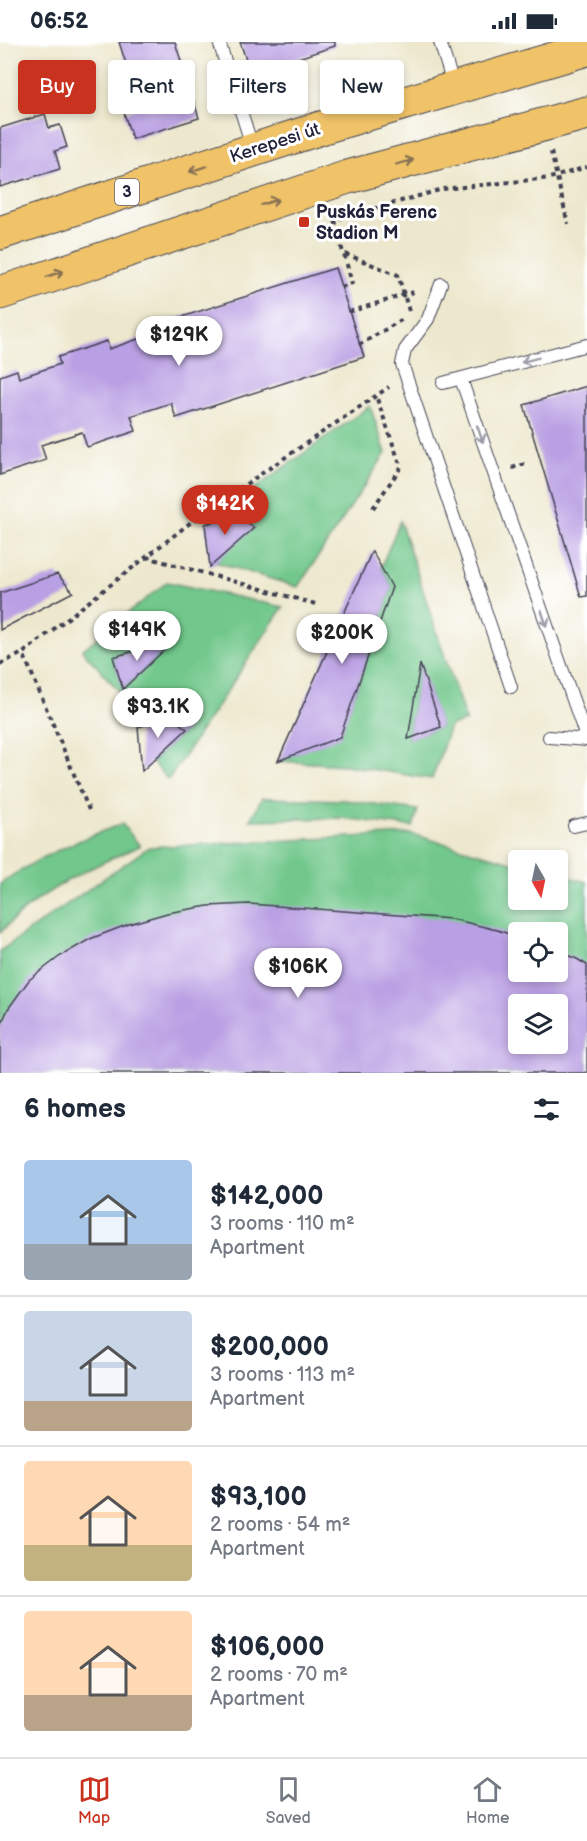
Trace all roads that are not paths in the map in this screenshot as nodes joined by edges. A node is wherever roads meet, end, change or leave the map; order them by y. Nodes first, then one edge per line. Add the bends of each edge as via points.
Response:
1 (219, 42) edge
2 (440, 42) edge
3 (587, 50) edge
4 (454, 87) junction
5 (587, 112) edge
6 (254, 150) junction
7 (0, 233) edge
8 (441, 284) dead end
9 (0, 293) edge
10 (587, 345) edge
11 (461, 379) junction
12 (443, 383) dead end
13 (511, 687) dead end
14 (549, 737) dead end
15 (587, 740) edge
16 (587, 824) edge
17 (574, 826) dead end

1 - 6 lane
2 - 4 lane
3 - 4 main road, Kerepesi út / 3
4 - 6 main road, Kerepesi út / 3
9 -> 5 main road via 316,187
6 -> 7 main road, Kerepesi út / 3
8 - 13 lane via 428,319 405,350 402,364
10 -> 11 lane
11 - 12 lane
11 -> 15 lane
14 - 15 lane
16 - 17 lane

